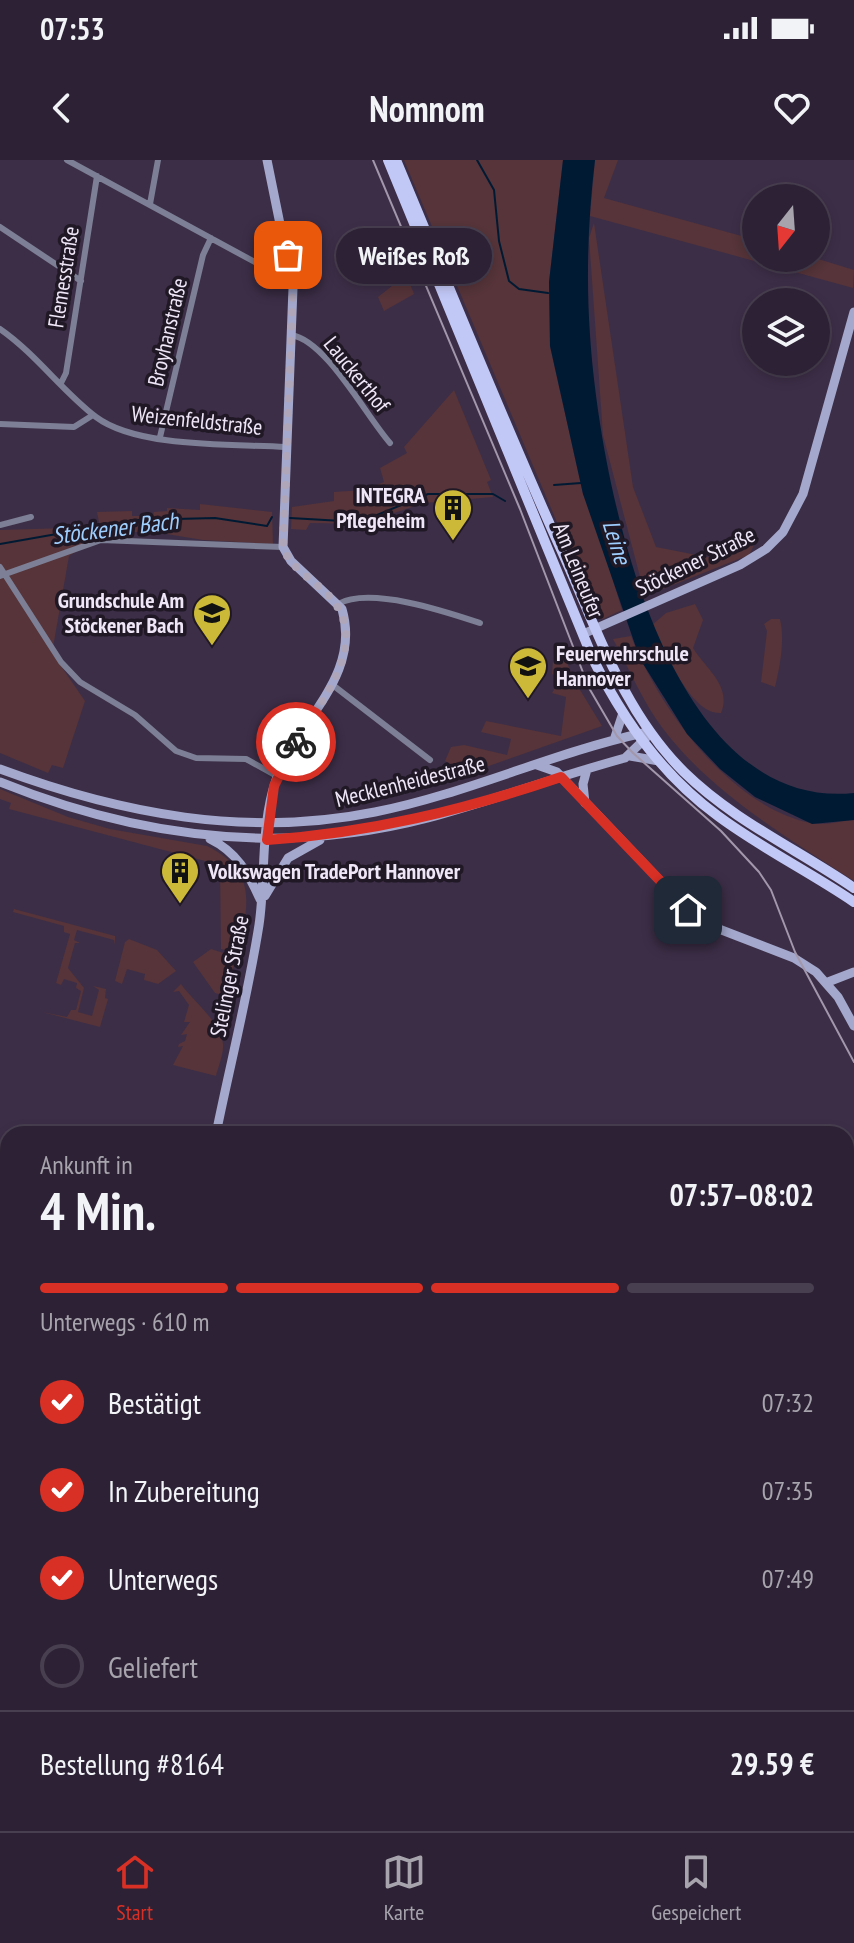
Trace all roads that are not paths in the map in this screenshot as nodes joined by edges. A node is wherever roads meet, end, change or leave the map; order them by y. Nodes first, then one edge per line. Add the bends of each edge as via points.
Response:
1 (67, 160) edge
2 (158, 160) edge
3 (267, 160) edge
4 (388, 160) edge
5 (396, 160) edge
6 (97, 176) junction
7 (150, 204) junction
8 (0, 227) edge
9 (211, 238) junction
10 (291, 275) junction
11 (81, 281) junction
12 (854, 312) edge
13 (0, 329) edge
14 (291, 335) junction
15 (61, 383) junction
16 (93, 415) junction
17 (0, 424) edge
18 (160, 437) junction
19 (390, 443) dead end
20 (285, 447) junction
21 (31, 517) dead end
22 (0, 525) edge
23 (283, 547) junction
24 (0, 567) edge
25 (4, 575) edge
26 (338, 604) junction
27 (480, 623) dead end
28 (589, 632) junction
29 (334, 686) junction
30 (623, 713) junction
31 (650, 732) junction
32 (640, 738) junction
33 (614, 740) junction
34 (630, 756) junction
35 (430, 760) dead end
36 (659, 761) junction
37 (537, 765) junction
38 (0, 769) edge
39 (587, 769) junction
40 (277, 776) junction
41 (561, 777) junction
42 (0, 782) edge
43 (585, 803) junction
44 (269, 824) junction
45 (203, 836) junction
46 (327, 837) junction
47 (267, 840) junction
48 (854, 888) edge
49 (262, 902) junction
50 (854, 902) edge
51 (854, 972) edge
52 (828, 982) junction
53 (854, 1026) edge
54 (218, 1126) edge

1 - 6 street
2 - 7 street
3 - 10 main road
4 - 28 main road, Am Leineufer
5 - 28 main road, Am Leineufer
6 - 7 street
6 - 11 street, Flemesstraße
7 - 9 street
8 - 11 street
9 - 10 street via 275,273
9 - 18 street, Broyhanstraße
10 - 14 main road
11 - 15 street, Flemesstraße
12 - 28 main road, Stöckener Straße via 794,517 783,532 755,557
13 - 15 street, Weizenfeldstraße
14 - 19 street, Lauckerthof via 321,352
14 - 20 main road
15 - 16 street, Weizenfeldstraße
16 - 17 street via 74,427
16 - 18 street, Weizenfeldstraße via 118,429
18 - 20 street, Weizenfeldstraße
20 - 23 main road
21 - 22 street
23 - 25 street via 101,540
23 - 26 main road
24 - 25 street
25 - 40 street via 80,682 135,715 176,751 196,758 246,759
26 - 27 street via 349,599 396,601
26 - 29 main road via 344,642
28 - 30 main road, Am Leineufer
28 - 31 main road, Am Leineufer
29 - 35 street
29 - 40 main road
30 - 32 main road, Am Leineufer
30 - 33 main road
31 - 32 main road, Mecklenheidestraße
31 - 48 main road, Am Leineufer via 725,808
32 - 33 main road, Mecklenheidestraße
32 - 34 main road
32 - 36 main road, Am Leineufer
33 - 37 main road, Mecklenheidestraße
34 - 36 main road
34 - 39 main road, Mecklenheidestraße
36 - 50 main road, Am Leineufer via 717,816
37 - 41 main road
37 - 44 main road, Mecklenheidestraße via 375,812
38 - 44 main road, Mecklenheidestraße via 142,812
39 - 41 main road, Mecklenheidestraße
39 - 43 main road
40 - 44 main road, Stelinger Straße
41 - 43 main road
41 - 46 main road, Mecklenheidestraße via 426,818
42 - 45 main road, Mecklenheidestraße via 102,818
43 - 52 main road via 688,910 719,929 794,958
44 - 47 main road, Stelinger Straße
45 - 47 main road, Mecklenheidestraße
45 - 49 main road via 243,864
46 - 47 main road, Mecklenheidestraße
46 - 49 main road via 288,858
47 - 49 main road, Stelinger Straße
49 - 54 main road, Stelinger Straße
51 - 52 main road
52 - 53 main road

